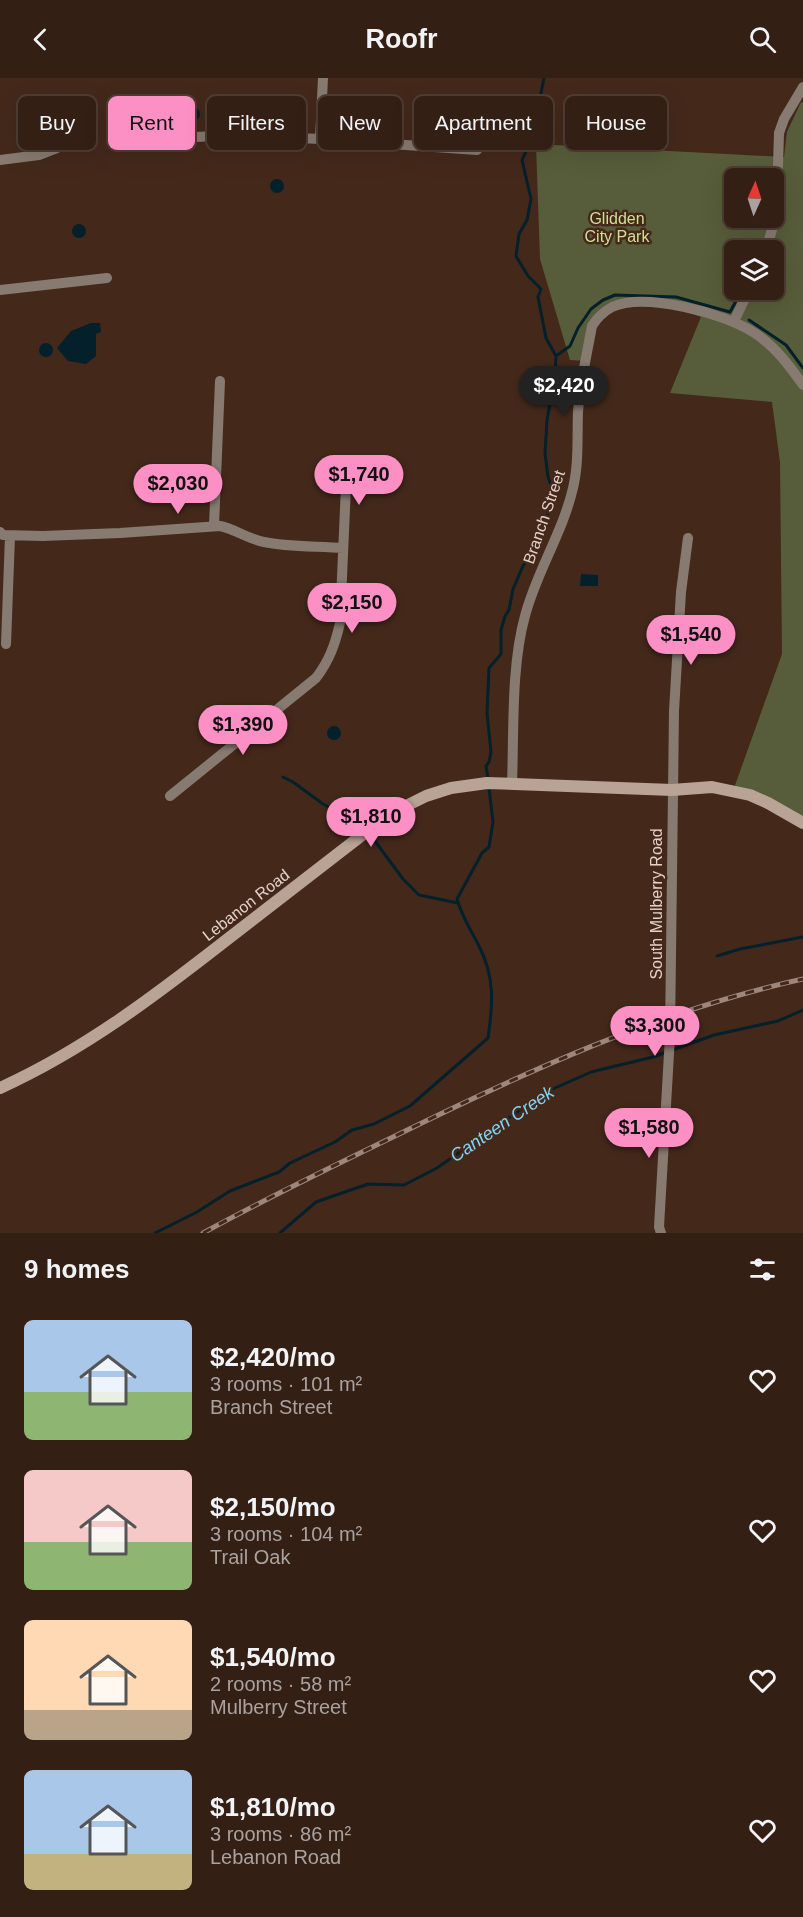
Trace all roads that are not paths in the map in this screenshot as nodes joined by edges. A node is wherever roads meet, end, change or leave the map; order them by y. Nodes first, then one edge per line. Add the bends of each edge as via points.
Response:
1 (323, 78) edge
2 (803, 87) edge
3 (322, 96) edge
4 (195, 137) dead end
5 (318, 139) edge
6 (52, 150) edge
7 (0, 160) edge
8 (769, 240) edge
9 (107, 278) dead end
10 (0, 290) edge
11 (744, 300) edge
12 (734, 321) junction
13 (220, 381) dead end
14 (803, 385) edge
15 (347, 463) dead end
16 (214, 526) junction
17 (5, 534) edge
18 (688, 538) dead end
19 (343, 548) junction
20 (6, 644) dead end
21 (512, 784) junction
22 (672, 790) junction
23 (170, 796) dead end
24 (803, 823) edge
25 (0, 1088) edge
26 (661, 1233) edge

1 - 3 street
2 - 8 street via 779,132 777,198
4 - 5 street
6 - 7 street
9 - 10 street
11 - 12 street
12 - 14 street, Branch Street via 764,339
12 - 21 street, Branch Street via 684,307 644,303 624,304 605,311 592,326 580,390 572,491 520,637
13 - 16 street
15 - 19 street
16 - 17 street via 120,533
16 - 19 street via 231,528 265,543
17 - 20 street via 9,608
18 - 22 street, South Mulberry Road via 681,592
19 - 23 street via 340,623 325,666 316,678
21 - 22 street, Lebanon Road
21 - 25 street, Lebanon Road via 451,788 388,815 125,1017 67,1054
22 - 24 street, Lebanon Road via 731,790 768,803
22 - 26 street, South Mulberry Road via 670,1036

